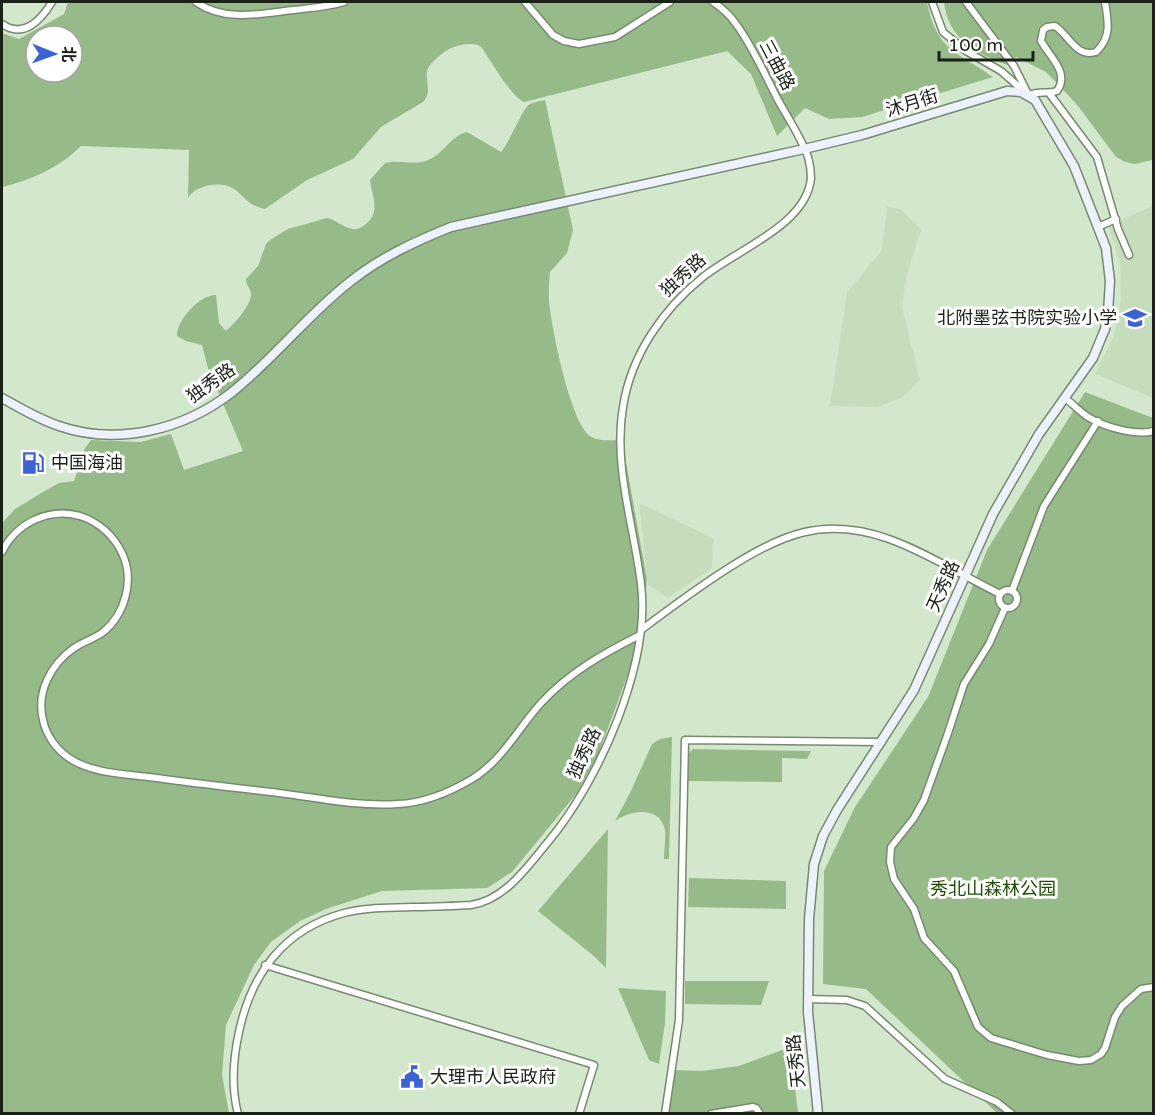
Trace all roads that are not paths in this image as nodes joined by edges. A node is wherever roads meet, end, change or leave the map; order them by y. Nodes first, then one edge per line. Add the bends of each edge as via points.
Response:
1 (52, 2) edge
2 (196, 2) edge
3 (344, 2) edge
4 (525, 2) edge
5 (670, 2) edge
6 (713, 2) edge
7 (932, 2) edge
8 (966, 2) edge
9 (1105, 2) edge
10 (2, 24) edge
11 (1049, 93) junction
12 (1029, 95) junction
13 (804, 149) junction
14 (1116, 219) junction
15 (1098, 227) junction
16 (1129, 255) dead end
17 (2, 398) edge
18 (1065, 398) junction
19 (1098, 421) junction
20 (1154, 431) edge
21 (2, 552) edge
22 (965, 577) junction
23 (1012, 591) junction
24 (1000, 594) junction
25 (1005, 608) junction
26 (640, 632) junction
27 (882, 742) junction
28 (265, 965) junction
29 (1154, 987) edge
30 (808, 999) junction
31 (238, 1113) edge
32 (579, 1113) edge
33 (665, 1113) edge
34 (711, 1113) edge
35 (760, 1113) edge
36 (818, 1113) edge
37 (1012, 1113) edge

1 - 10 street via 29,27 14,30
2 - 3 street via 219,13 241,15
4 - 5 street via 554,35 579,44 615,37
6 - 13 street, 三曲路 via 742,33
7 - 12 street via 943,32
8 - 12 street via 1014,66
9 - 11 street via 1108,33 1096,52 1086,54 1077,49 1055,26 1043,30 1041,41 1057,64 1061,78 1060,88
11 - 12 street via 1038,91
11 - 14 street via 1097,157
12 - 13 main road, 沐月街 via 1007,91
12 - 15 main road, 天秀路 via 1063,144
13 - 17 main road, 独秀路 via 494,216 417,240 350,281 231,393 198,414 158,429 112,435 75,431 31,415
13 - 26 street, 独秀路 via 811,180 795,213 684,293 653,331 631,375 622,407 621,444 642,587
14 - 15 street
14 - 16 street
15 - 18 main road, 天秀路 via 1109,265 1105,329 1093,358
18 - 19 street
18 - 22 main road, 天秀路 via 1019,466
19 - 20 street via 1135,433
19 - 23 street via 1044,506
21 - 26 street via 20,529 54,514 85,518 112,538 127,564 126,597 106,629 67,653 50,674 41,702 45,727 61,752 79,764 186,782 368,804 422,800 462,784 484,770 559,685 590,661
22 - 24 street
22 - 26 street via 875,535 847,530 809,531 758,549 700,586
22 - 27 main road, 天秀路 via 914,690
23 - 24 street
23 - 25 street via 1016,602
24 - 25 street via 999,603
25 - 29 street via 988,645 963,684 924,800 891,847 894,879 914,909 924,938 954,971 978,1027 991,1038 1054,1057 1091,1060 1105,1048 1122,1006 1142,990
26 - 28 street, 独秀路 via 619,714 587,786 555,834 502,892 471,905 370,908 339,914 298,935
27 - 30 main road, 天秀路 via 837,810 814,864
27 - 33 street via 685,740 679,1020
28 - 31 street, 独秀路 via 251,991 237,1042 233,1080
28 - 32 street via 594,1065
30 - 36 main road, 天秀路
30 - 37 street via 847,1000 865,1006 945,1079 997,1102
34 - 35 street via 753,1107

